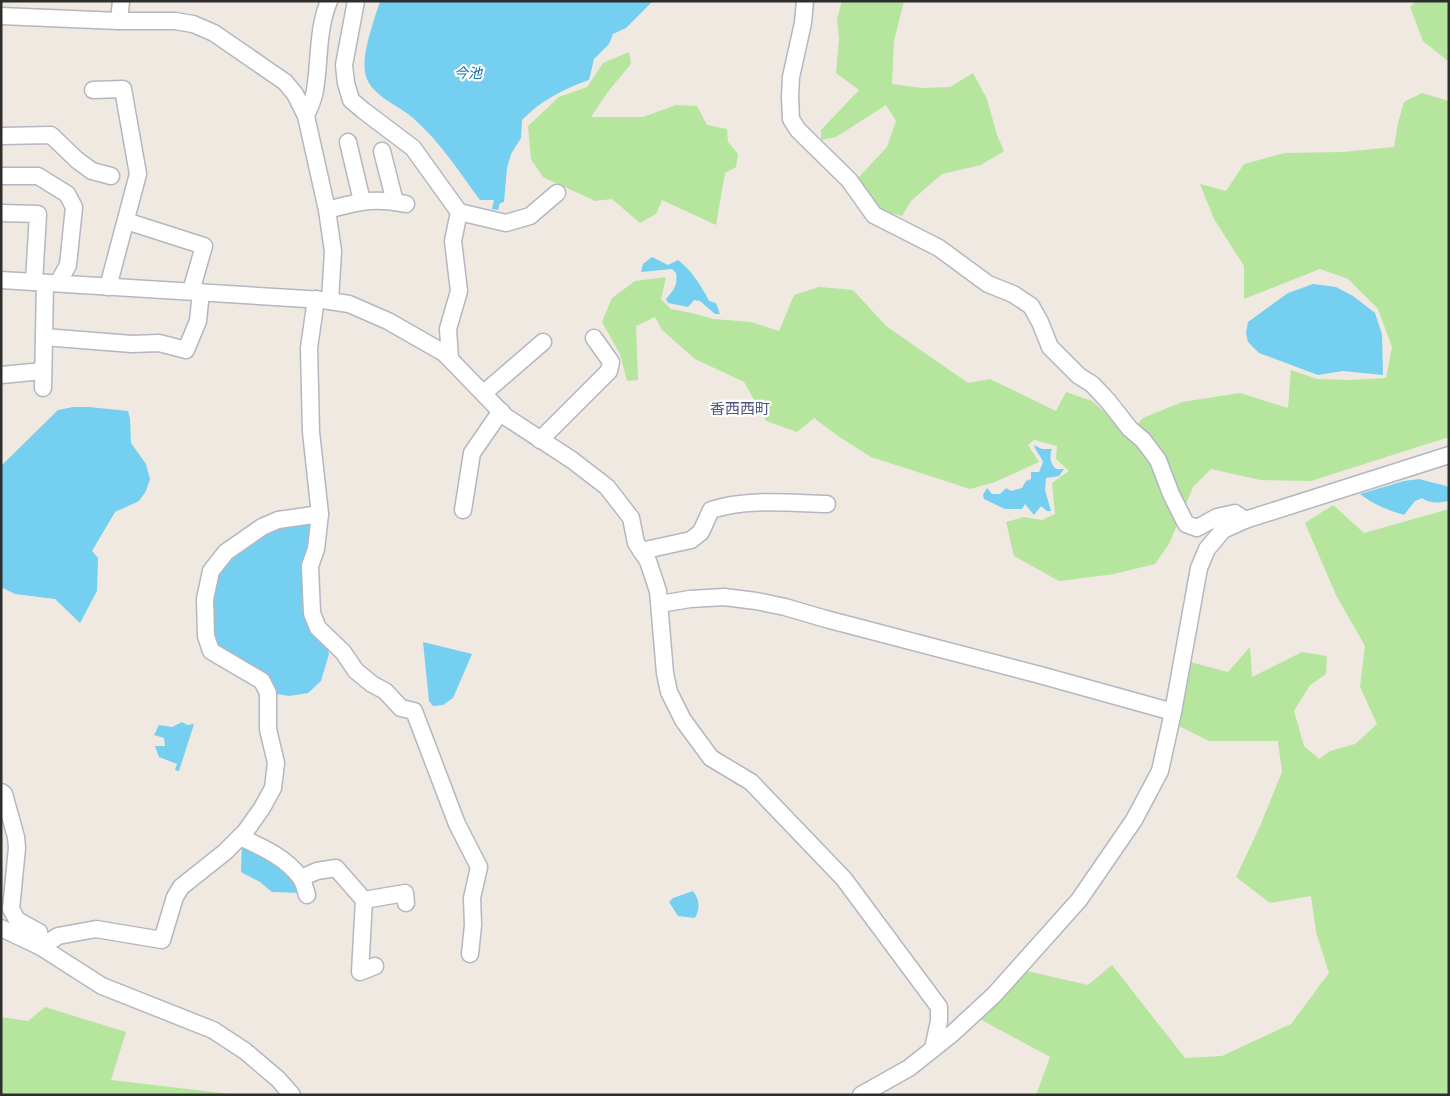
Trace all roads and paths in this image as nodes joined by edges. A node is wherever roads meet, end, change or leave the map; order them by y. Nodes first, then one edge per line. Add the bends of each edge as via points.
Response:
1 (122, 1) edge
2 (329, 1) edge
3 (356, 1) edge
4 (805, 1) edge
5 (1, 16) edge
6 (119, 21) junction
7 (93, 90) dead end
8 (306, 116) junction
9 (1, 136) edge
10 (348, 142) dead end
11 (382, 151) dead end
12 (1, 176) edge
13 (111, 176) dead end
14 (556, 193) dead end
15 (362, 201) junction
16 (327, 210) junction
17 (459, 212) junction
18 (1, 213) edge
19 (126, 221) junction
20 (1, 280) edge
21 (46, 283) junction
22 (108, 286) junction
23 (196, 292) junction
24 (323, 300) junction
25 (44, 337) junction
26 (594, 338) dead end
27 (543, 342) dead end
28 (450, 359) junction
29 (43, 371) junction
30 (1, 375) edge
31 (43, 388) dead end
32 (484, 393) junction
33 (501, 411) junction
34 (540, 440) junction
35 (1449, 455) edge
36 (826, 504) dead end
37 (463, 510) dead end
38 (320, 514) junction
39 (1245, 520) junction
40 (641, 551) junction
41 (660, 604) junction
42 (1173, 712) junction
43 (1, 792) edge
44 (240, 836) junction
45 (302, 878) junction
46 (307, 896) dead end
47 (364, 900) junction
48 (406, 903) dead end
49 (1, 928) edge
50 (41, 947) junction
51 (470, 954) dead end
52 (374, 966) dead end
53 (932, 1049) junction
54 (292, 1095) edge
55 (861, 1095) edge

1 - 6 street
2 - 8 street via 323,15 315,92
3 - 17 street via 344,65 351,100 413,148
4 - 39 street via 791,77 791,119 798,130 849,180 874,215 939,248 982,280 1031,306 1050,347 1097,389 1158,460 1186,524 1197,528 1217,517 1235,513
5 - 6 street
6 - 8 street via 175,21 214,33 285,82
7 - 19 street via 123,89 138,174
8 - 16 street
9 - 13 street via 51,135 92,171
10 - 15 street
11 - 15 street via 400,203
12 - 21 street via 38,176 67,194 74,207 68,265
14 - 17 street via 530,216 506,223
15 - 16 street
16 - 24 street via 333,251
17 - 28 street via 453,241 458,291 448,329
18 - 21 street via 38,214
19 - 22 street
19 - 23 street via 204,246
20 - 21 street
21 - 22 street
21 - 25 street
22 - 23 street
23 - 24 street
23 - 25 street via 198,321 186,350 159,343
24 - 28 street via 349,304 388,321
24 - 38 street via 309,348 311,432
25 - 29 street
26 - 34 street via 611,362 609,370
27 - 32 street
28 - 32 street
29 - 30 street
29 - 31 street
32 - 33 street
33 - 34 street
33 - 37 street via 472,453
34 - 40 street via 607,487 631,518
35 - 39 street
36 - 40 street via 747,502 726,505 710,510 701,532 691,540
38 - 44 street via 278,520 262,527 226,552 211,571 205,599 206,636 211,651 262,681 268,693 268,729 276,763 273,788
38 - 51 street via 316,550 310,566 312,614 318,628 343,652 356,671 385,691 401,708 414,711 456,824 479,867 472,898
39 - 42 street via 1223,530 1207,549 1199,568
40 - 41 street via 648,561
41 - 42 street via 724,597 785,607
41 - 53 street via 665,674 669,692 684,720 711,758 751,782 844,879 938,1007
42 - 53 street via 1160,771 1134,820 1079,900 994,995
43 - 50 street via 16,836 11,909 17,920 39,932
44 - 45 street via 270,851
44 - 50 street via 182,887 162,940 96,929 58,936
45 - 46 street
45 - 47 street via 336,868
47 - 48 street via 405,893
47 - 52 street via 360,972
49 - 50 street
50 - 54 street via 102,986 213,1030 244,1051
53 - 55 street via 909,1068

